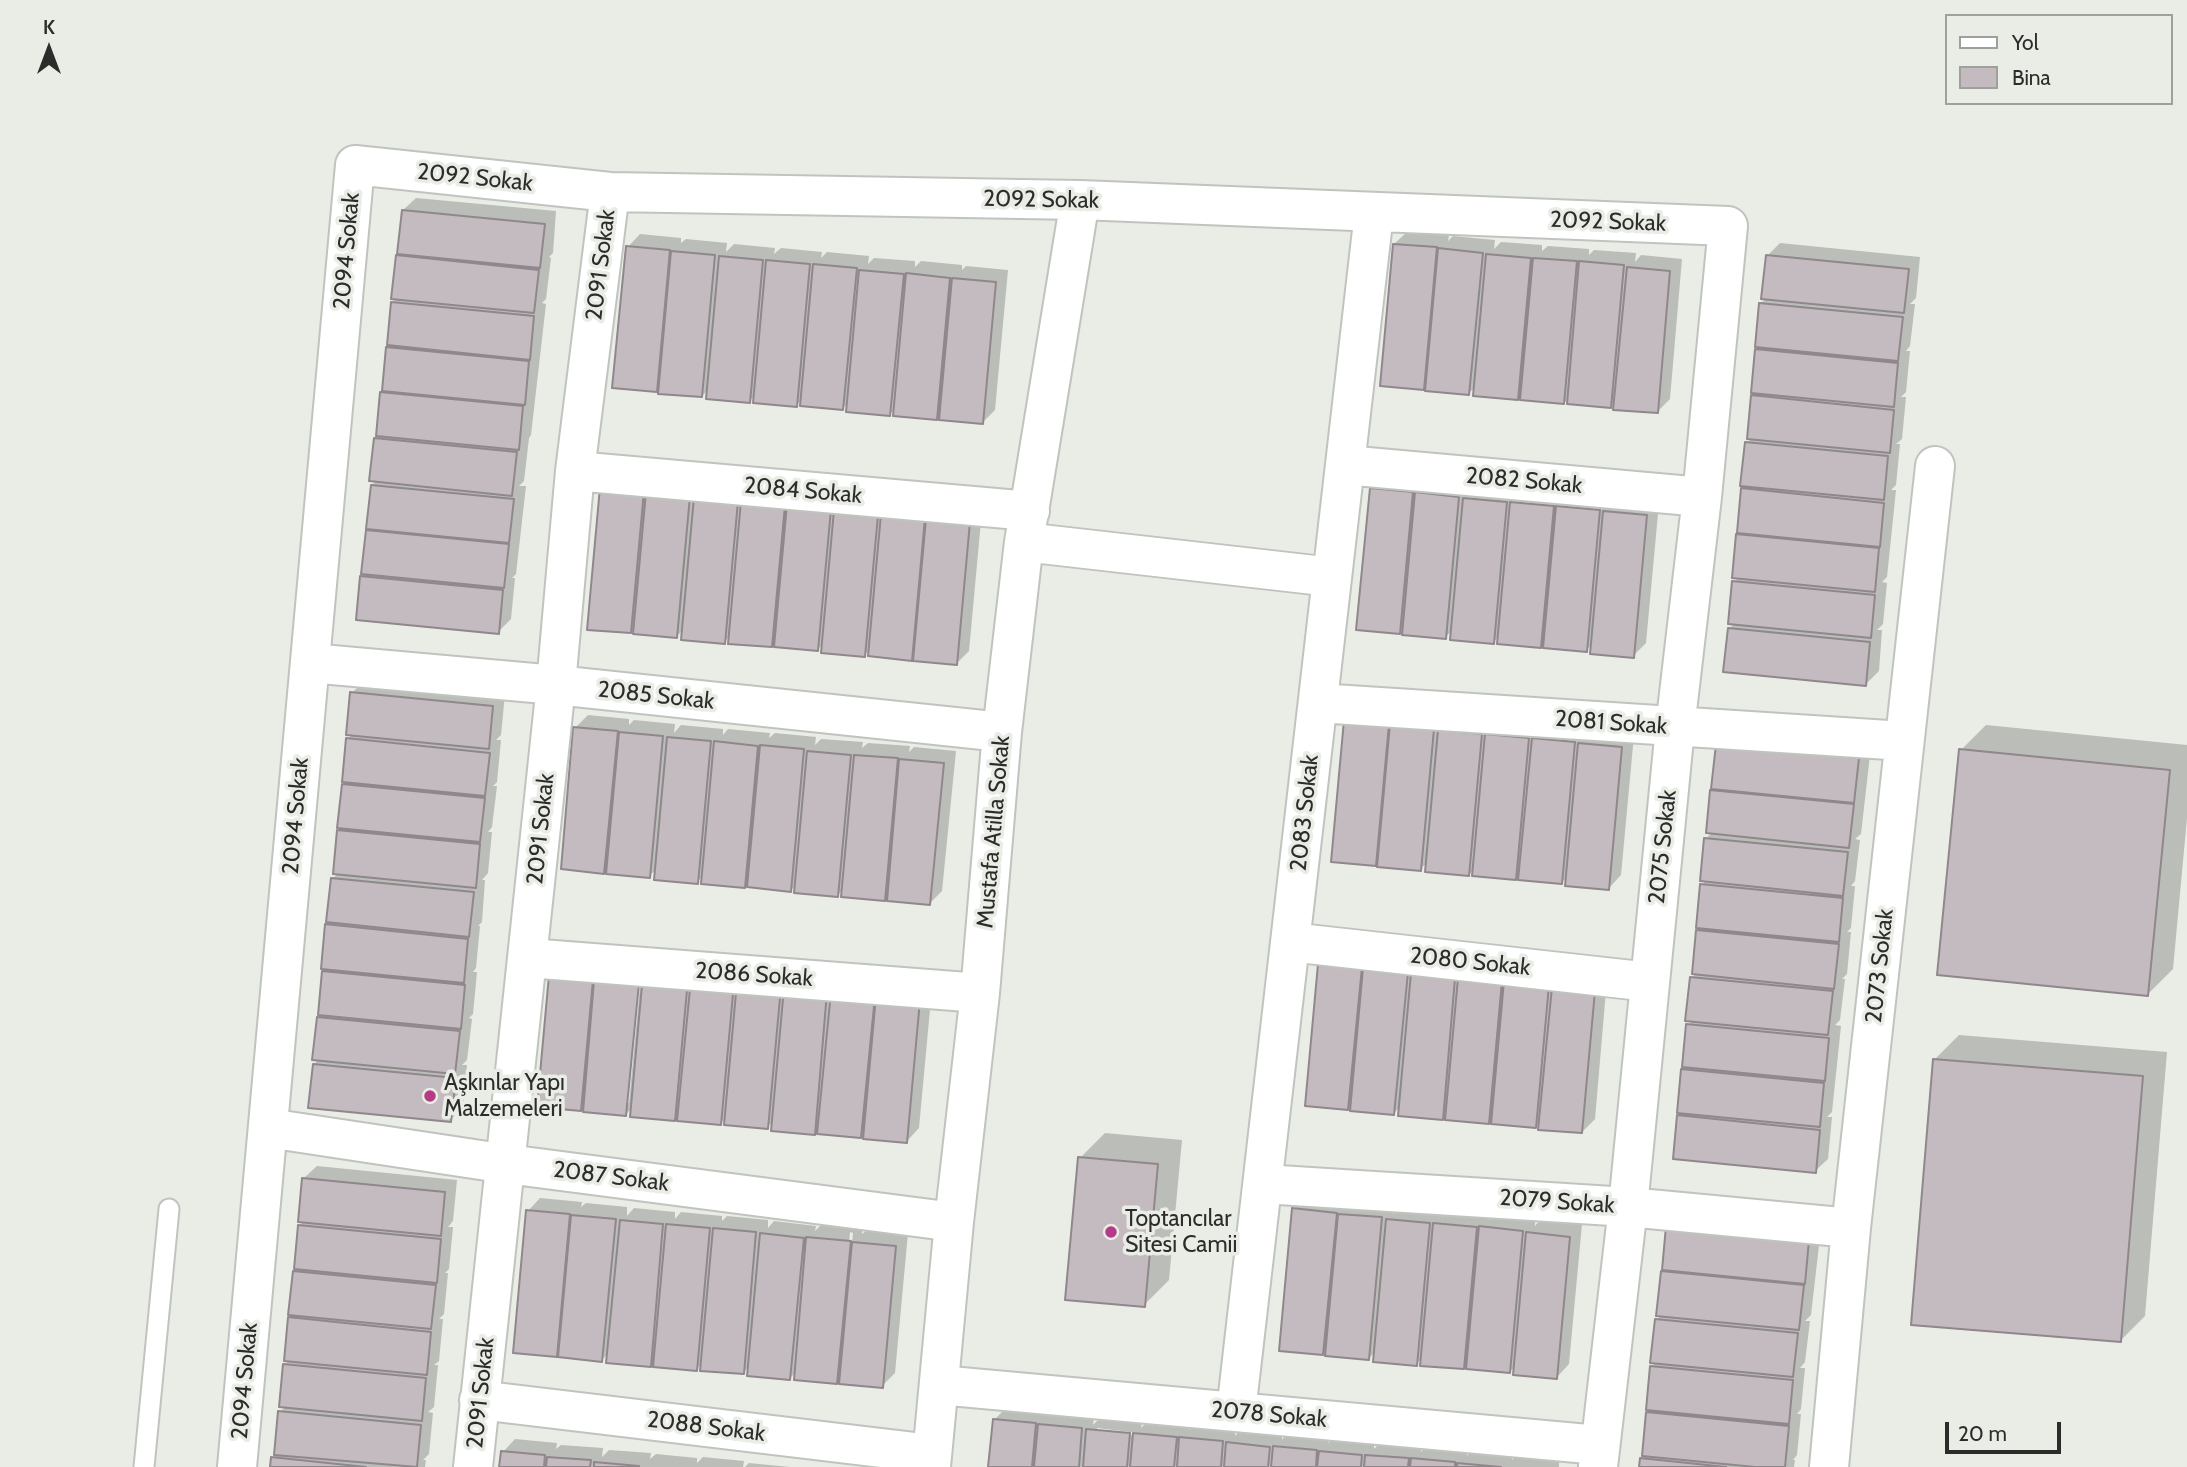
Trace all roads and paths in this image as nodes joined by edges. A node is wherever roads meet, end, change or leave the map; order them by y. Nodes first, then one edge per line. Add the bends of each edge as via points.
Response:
1 (355, 165) joint
2 (610, 192) junction
3 (1080, 200) junction
4 (1374, 213) junction
5 (1728, 226) joint
6 (1345, 465) junction
7 (1935, 466) dead end
8 (575, 471) junction
9 (1702, 497) junction
10 (1027, 526) junction
11 (1332, 577) junction
12 (310, 663) junction
13 (556, 685) junction
14 (1318, 703) junction
15 (1675, 728) junction
16 (1002, 732) junction
17 (1905, 741) junction
18 (1290, 942) junction
19 (528, 958) junction
20 (1650, 982) junction
21 (980, 993) junction
22 (268, 1128) junction
23 (506, 1164) junction
24 (1263, 1184) junction
25 (1628, 1206) junction
26 (169, 1209) dead end
27 (954, 1222) junction
28 (1851, 1228) junction
29 (939, 1385) junction
30 (479, 1400) junction
31 (1236, 1412) junction
32 (1599, 1456) edge
33 (932, 1461) edge
34 (144, 1467) edge
35 (237, 1467) edge
36 (473, 1467) edge
37 (1829, 1467) edge

1 - 2 street, 2092 Sokak
1 - 12 street, 2094 Sokak
2 - 3 street, 2092 Sokak
2 - 8 street, 2091 Sokak
3 - 4 street, 2092 Sokak
3 - 10 street, Mustafa Atilla Sokak
4 - 5 street, 2092 Sokak
4 - 6 street, 2083 Sokak
5 - 9 street, 2075 Sokak
6 - 9 street, 2082 Sokak
6 - 11 street, 2083 Sokak
7 - 17 street, 2073 Sokak
8 - 10 street, 2084 Sokak
8 - 13 street, 2091 Sokak
9 - 15 street, 2075 Sokak
10 - 11 street, 2084 Sokak
10 - 16 street, Mustafa Atilla Sokak
11 - 14 street, 2083 Sokak
12 - 13 street, 2085 Sokak
12 - 22 street, 2094 Sokak
13 - 16 street, 2085 Sokak
13 - 19 street, 2091 Sokak
14 - 15 street, 2081 Sokak
14 - 18 street, 2083 Sokak
15 - 17 street, 2081 Sokak
15 - 20 street, 2075 Sokak
16 - 21 street, Mustafa Atilla Sokak
17 - 28 street, 2073 Sokak
18 - 20 street, 2080 Sokak
18 - 24 street, 2083 Sokak
19 - 21 street, 2086 Sokak
19 - 23 street, 2091 Sokak
20 - 25 street, 2075 Sokak
21 - 27 street, Mustafa Atilla Sokak
22 - 23 street, 2087 Sokak
22 - 35 street, 2094 Sokak
23 - 27 street, 2087 Sokak
23 - 30 street, 2091 Sokak
24 - 25 street, 2079 Sokak
24 - 31 street, 2083 Sokak
25 - 28 street, 2079 Sokak
25 - 32 street, 2075 Sokak
26 - 34 lane
27 - 29 street, Mustafa Atilla Sokak
28 - 37 street, 2073 Sokak
29 - 31 street, 2078 Sokak
29 - 33 street, Mustafa Atilla Sokak
30 - 33 street, 2088 Sokak
30 - 36 street, 2091 Sokak
31 - 32 street, 2078 Sokak

